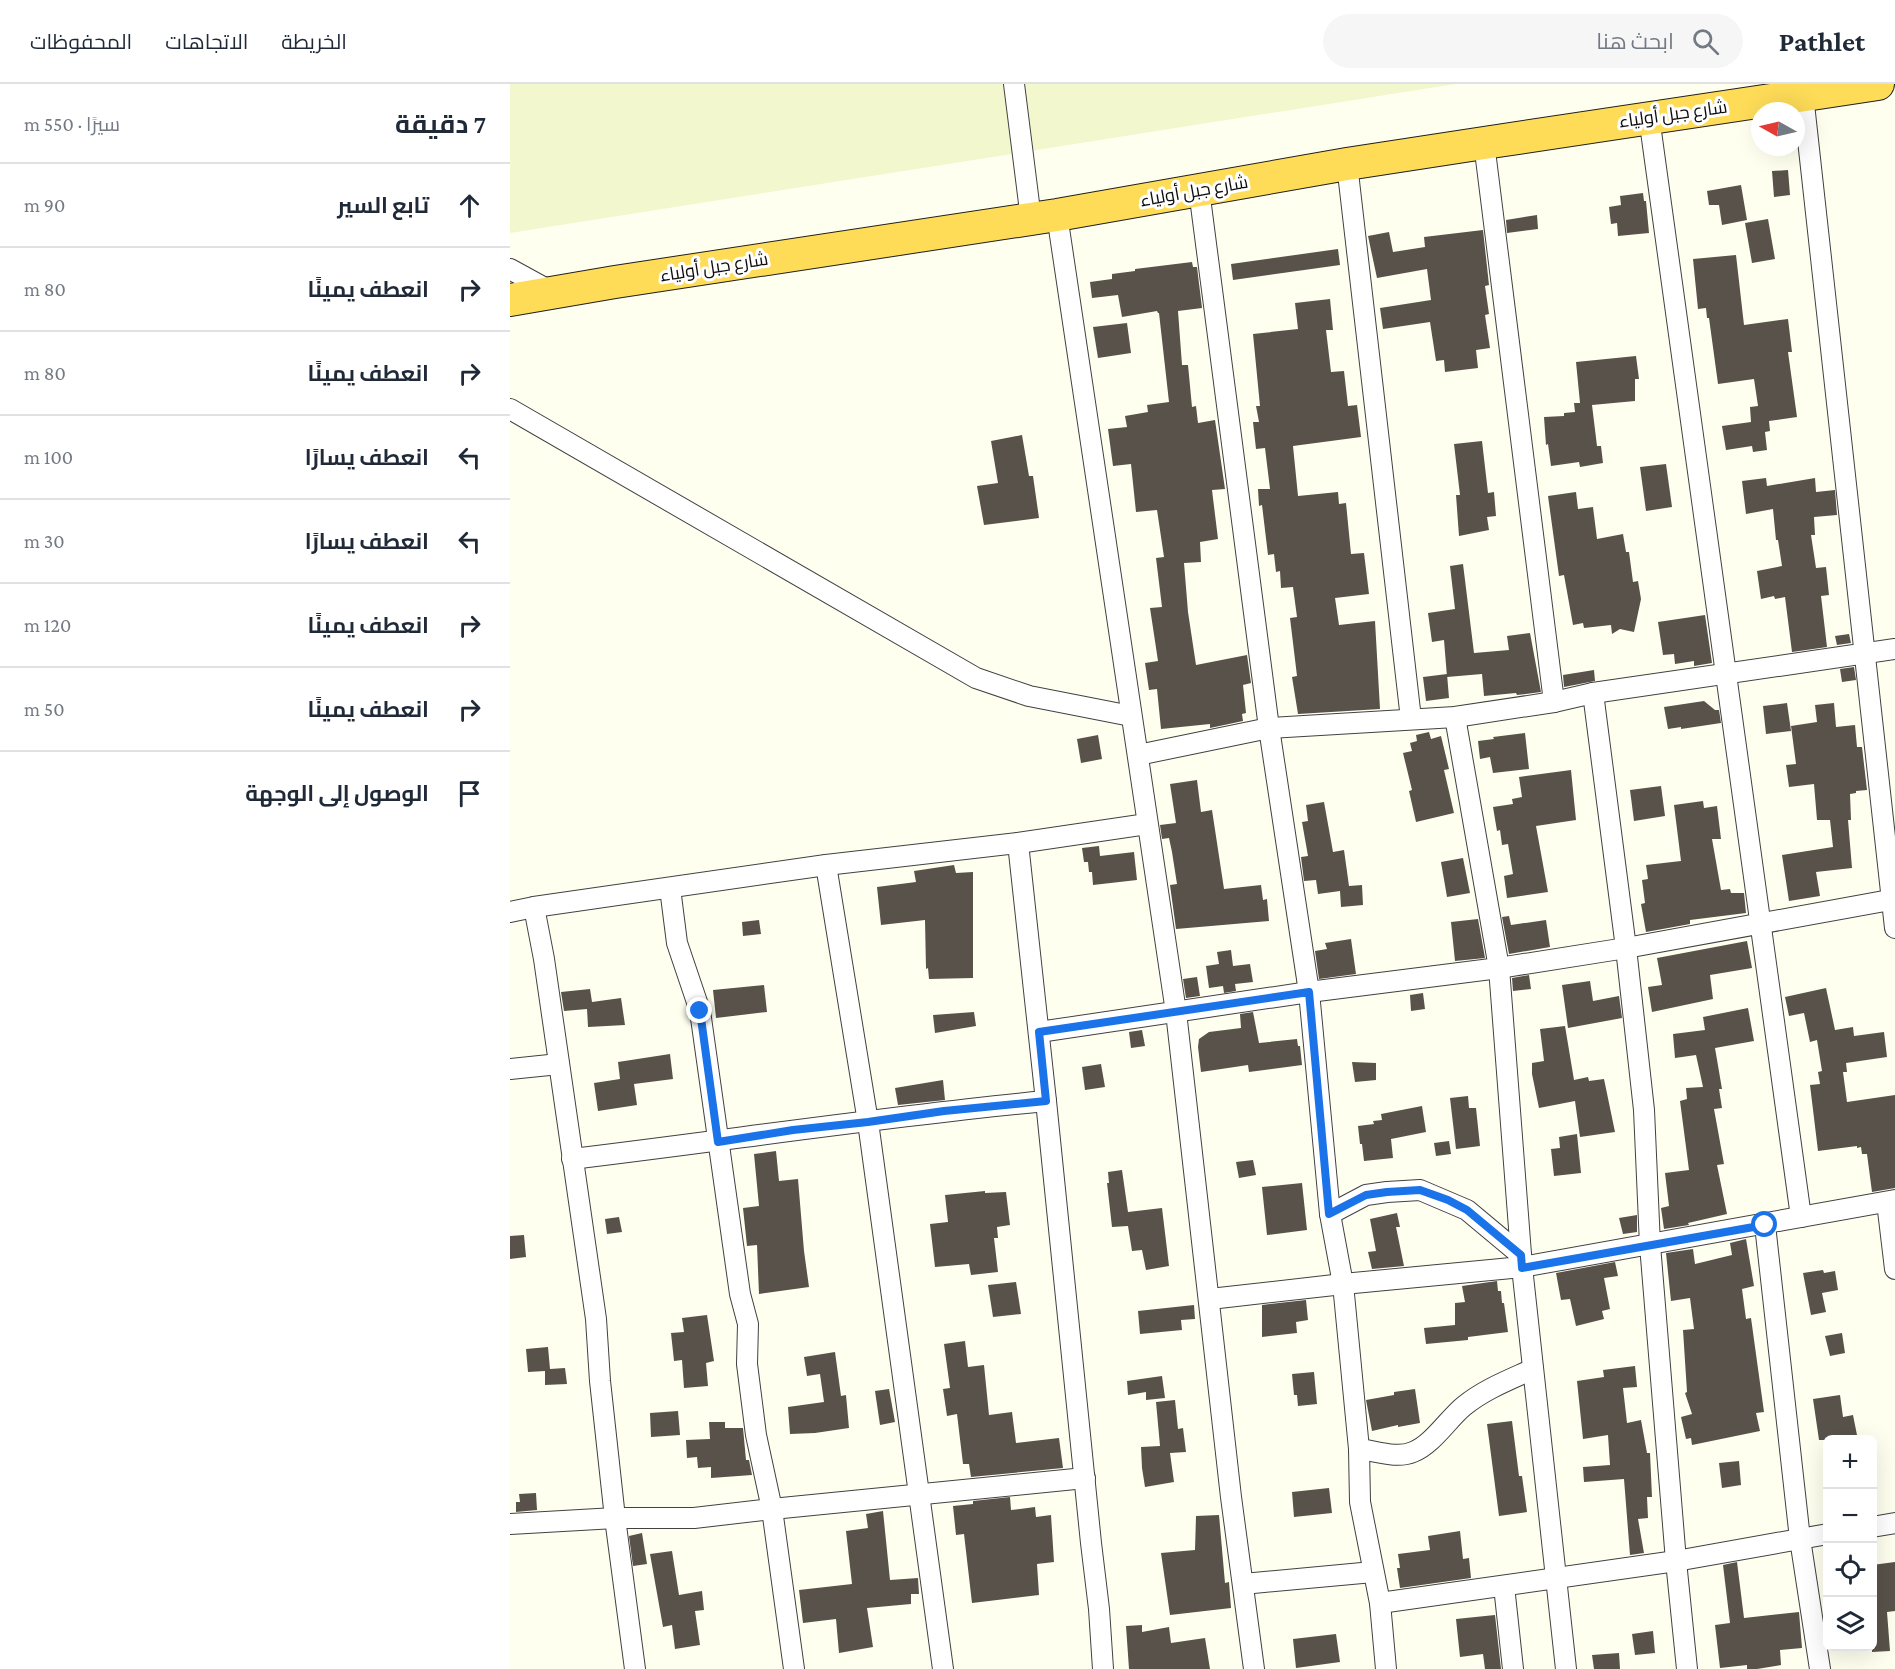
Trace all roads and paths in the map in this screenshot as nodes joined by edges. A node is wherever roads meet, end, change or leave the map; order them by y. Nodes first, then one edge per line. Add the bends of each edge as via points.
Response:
1 (1014, 84) edge
2 (1878, 84) edge
3 (1803, 95) junction
4 (1649, 117) junction
5 (1484, 143) junction
6 (1347, 164) junction
7 (1199, 190) junction
8 (1044, 217) junction
9 (510, 269) edge
10 (552, 292) junction
11 (510, 300) edge
12 (510, 409) edge
13 (1895, 649) edge
14 (1865, 654) junction
15 (1726, 675) junction
16 (1593, 693) junction
17 (1554, 702) junction
18 (1131, 716) junction
19 (1455, 717) junction
20 (1411, 719) junction
21 (1269, 728) junction
22 (1138, 755) junction
23 (1147, 824) junction
24 (1018, 843) junction
25 (826, 865) junction
26 (670, 888) junction
27 (1893, 900) edge
28 (534, 907) junction
29 (510, 912) edge
30 (1759, 922) junction
31 (1895, 928) edge
32 (1626, 948) junction
33 (1499, 968) junction
34 (1309, 992) junction
35 (1176, 1012) junction
36 (1039, 1032) junction
37 (559, 1064) junction
38 (510, 1069) edge
39 (1046, 1101) junction
40 (868, 1122) junction
41 (718, 1142) junction
42 (572, 1159) junction
43 (1891, 1201) edge
44 (1329, 1214) junction
45 (1801, 1217) junction
46 (1765, 1225) junction
47 (1650, 1245) junction
48 (1522, 1261) junction
49 (1895, 1269) edge
50 (1343, 1284) junction
51 (1210, 1299) junction
52 (1533, 1369) junction
53 (1359, 1449) junction
54 (1085, 1478) junction
55 (921, 1495) junction
56 (771, 1509) junction
57 (615, 1518) junction
58 (1895, 1523) edge
59 (510, 1524) edge
60 (1877, 1526) edge
61 (1823, 1535) edge
62 (1800, 1539) junction
63 (1676, 1561) junction
64 (1373, 1572) junction
65 (1557, 1578) junction
66 (1243, 1584) junction
67 (1504, 1586) junction
68 (1380, 1603) junction
69 (636, 1669) edge
70 (794, 1669) edge
71 (943, 1669) edge
72 (1103, 1669) edge
73 (1254, 1669) edge
74 (1386, 1669) edge
75 (1513, 1669) edge
76 (1566, 1669) edge
77 (1687, 1669) edge
78 (1820, 1669) edge

1 - 8 street
2 - 3 highway, شارع جبل أولياء
3 - 4 highway, شارع جبل أولياء
3 - 14 street
4 - 5 highway, شارع جبل أولياء
4 - 15 street
5 - 6 highway, شارع جبل أولياء
5 - 17 street
6 - 7 highway, شارع جبل أولياء
6 - 20 street
7 - 8 highway, شارع جبل أولياء
7 - 21 street
8 - 10 highway, شارع جبل أولياء
8 - 18 street
9 - 10 street
10 - 11 highway, شارع جبل أولياء
12 - 18 street via 976,678 1029,696
13 - 14 street
14 - 15 street
14 - 27 street
15 - 16 street
15 - 30 street
16 - 17 street
16 - 32 street
17 - 19 street
18 - 22 street
19 - 20 street
19 - 33 street
20 - 21 street
21 - 22 street
21 - 34 street
22 - 23 street
23 - 24 street
23 - 35 street
24 - 25 street
24 - 36 street
25 - 26 street
25 - 40 street
26 - 28 street
26 - 41 street via 677,943 700,1011
27 - 30 street
27 - 31 street
28 - 29 street
28 - 37 street
30 - 32 street
30 - 45 street
32 - 33 street
32 - 47 street via 1644,1110
33 - 34 street
33 - 48 street
34 - 35 street
34 - 44 street
35 - 36 street
35 - 51 street
36 - 39 street
37 - 38 street
37 - 42 street
39 - 40 street
39 - 54 street
40 - 41 street
40 - 55 street
41 - 42 street
41 - 56 street via 740,1294 748,1324 747,1364 756,1436
42 - 57 street via 596,1319
43 - 45 street
43 - 49 street
44 - 48 street via 1366,1195 1420,1190 1467,1210
44 - 50 street
45 - 46 street
46 - 47 street
46 - 62 street
47 - 48 street
47 - 63 street
48 - 50 street
48 - 52 street
50 - 51 street
50 - 53 street
51 - 66 street
52 - 53 street via 1483,1392 1414,1452 1396,1455
52 - 65 street
53 - 64 street via 1360,1502
54 - 55 street
54 - 72 street
55 - 56 street
55 - 71 street
56 - 57 street via 694,1518
56 - 70 street
57 - 59 street
57 - 69 street
58 - 60 street
61 - 62 street
62 - 63 street
62 - 78 street
63 - 65 street
63 - 77 street
64 - 66 street
64 - 68 street
65 - 67 street
65 - 76 street
66 - 73 street
67 - 68 street
67 - 75 street
68 - 74 street

